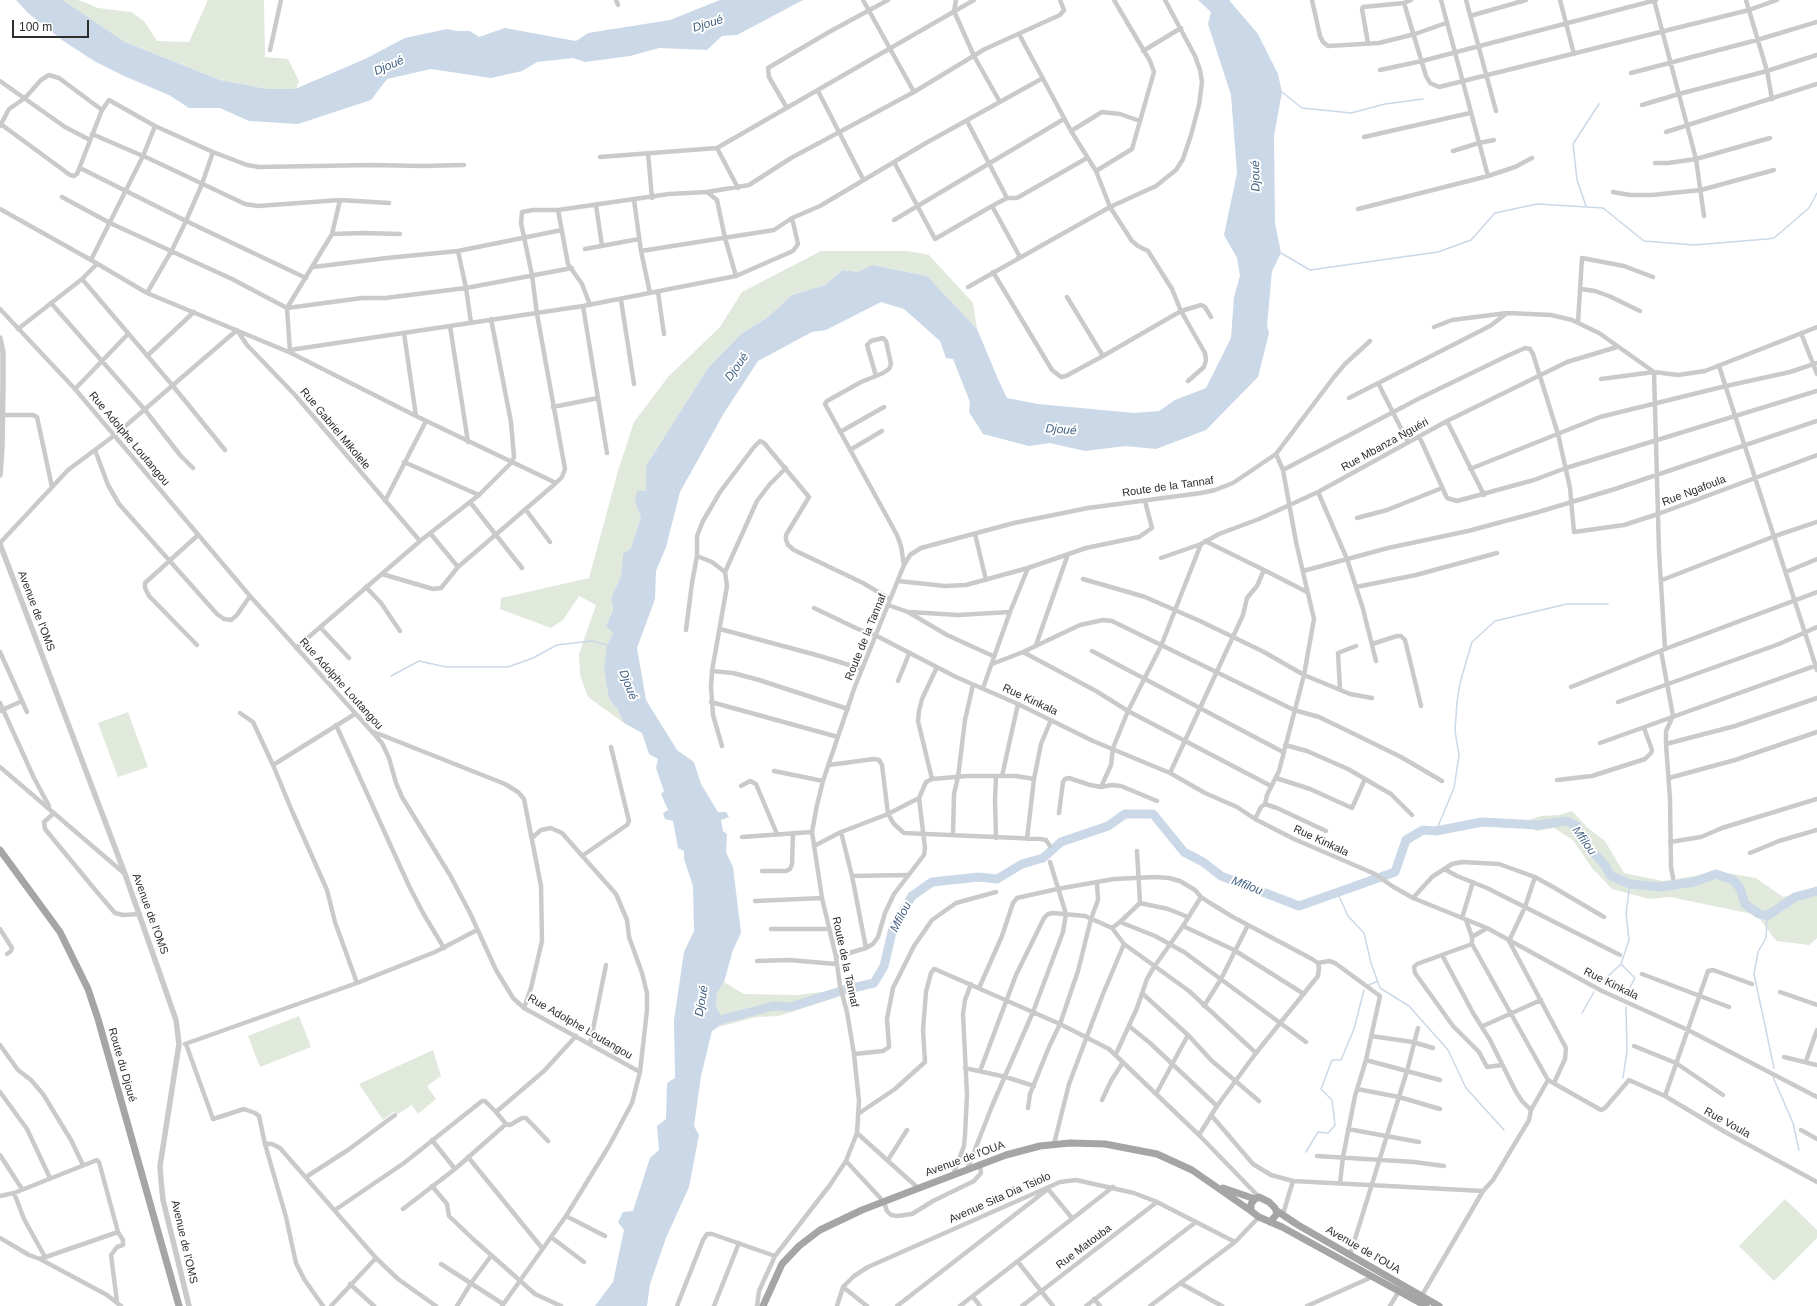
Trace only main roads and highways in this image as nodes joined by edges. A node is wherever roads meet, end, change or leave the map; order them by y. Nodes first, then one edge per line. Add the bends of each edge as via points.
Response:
1 (0, 850) edge
2 (1214, 1185) junction
3 (1257, 1198) junction
4 (1251, 1211) junction
5 (1280, 1212) junction
6 (1270, 1222) junction
7 (179, 1306) edge
8 (763, 1306) edge
9 (1426, 1306) edge
10 (1439, 1306) edge

1 - 7 main road, Route du Djoué via 60,932 88,989
2 - 3 main road, Avenue de l'OUA
2 - 4 main road, Avenue de l'OUA
2 - 8 main road, Avenue de l'OUA via 1182,1165 1157,1154 1105,1144 1054,1144 1017,1152 832,1223 799,1246 782,1264
3 - 4 main road via 1250,1204
3 - 5 main road, Avenue de l'OUA via 1269,1202
4 - 6 main road, Avenue de l'OUA
5 - 6 main road
5 - 10 main road, Avenue de l'OUA via 1298,1225
6 - 9 main road, Avenue de l'OUA

